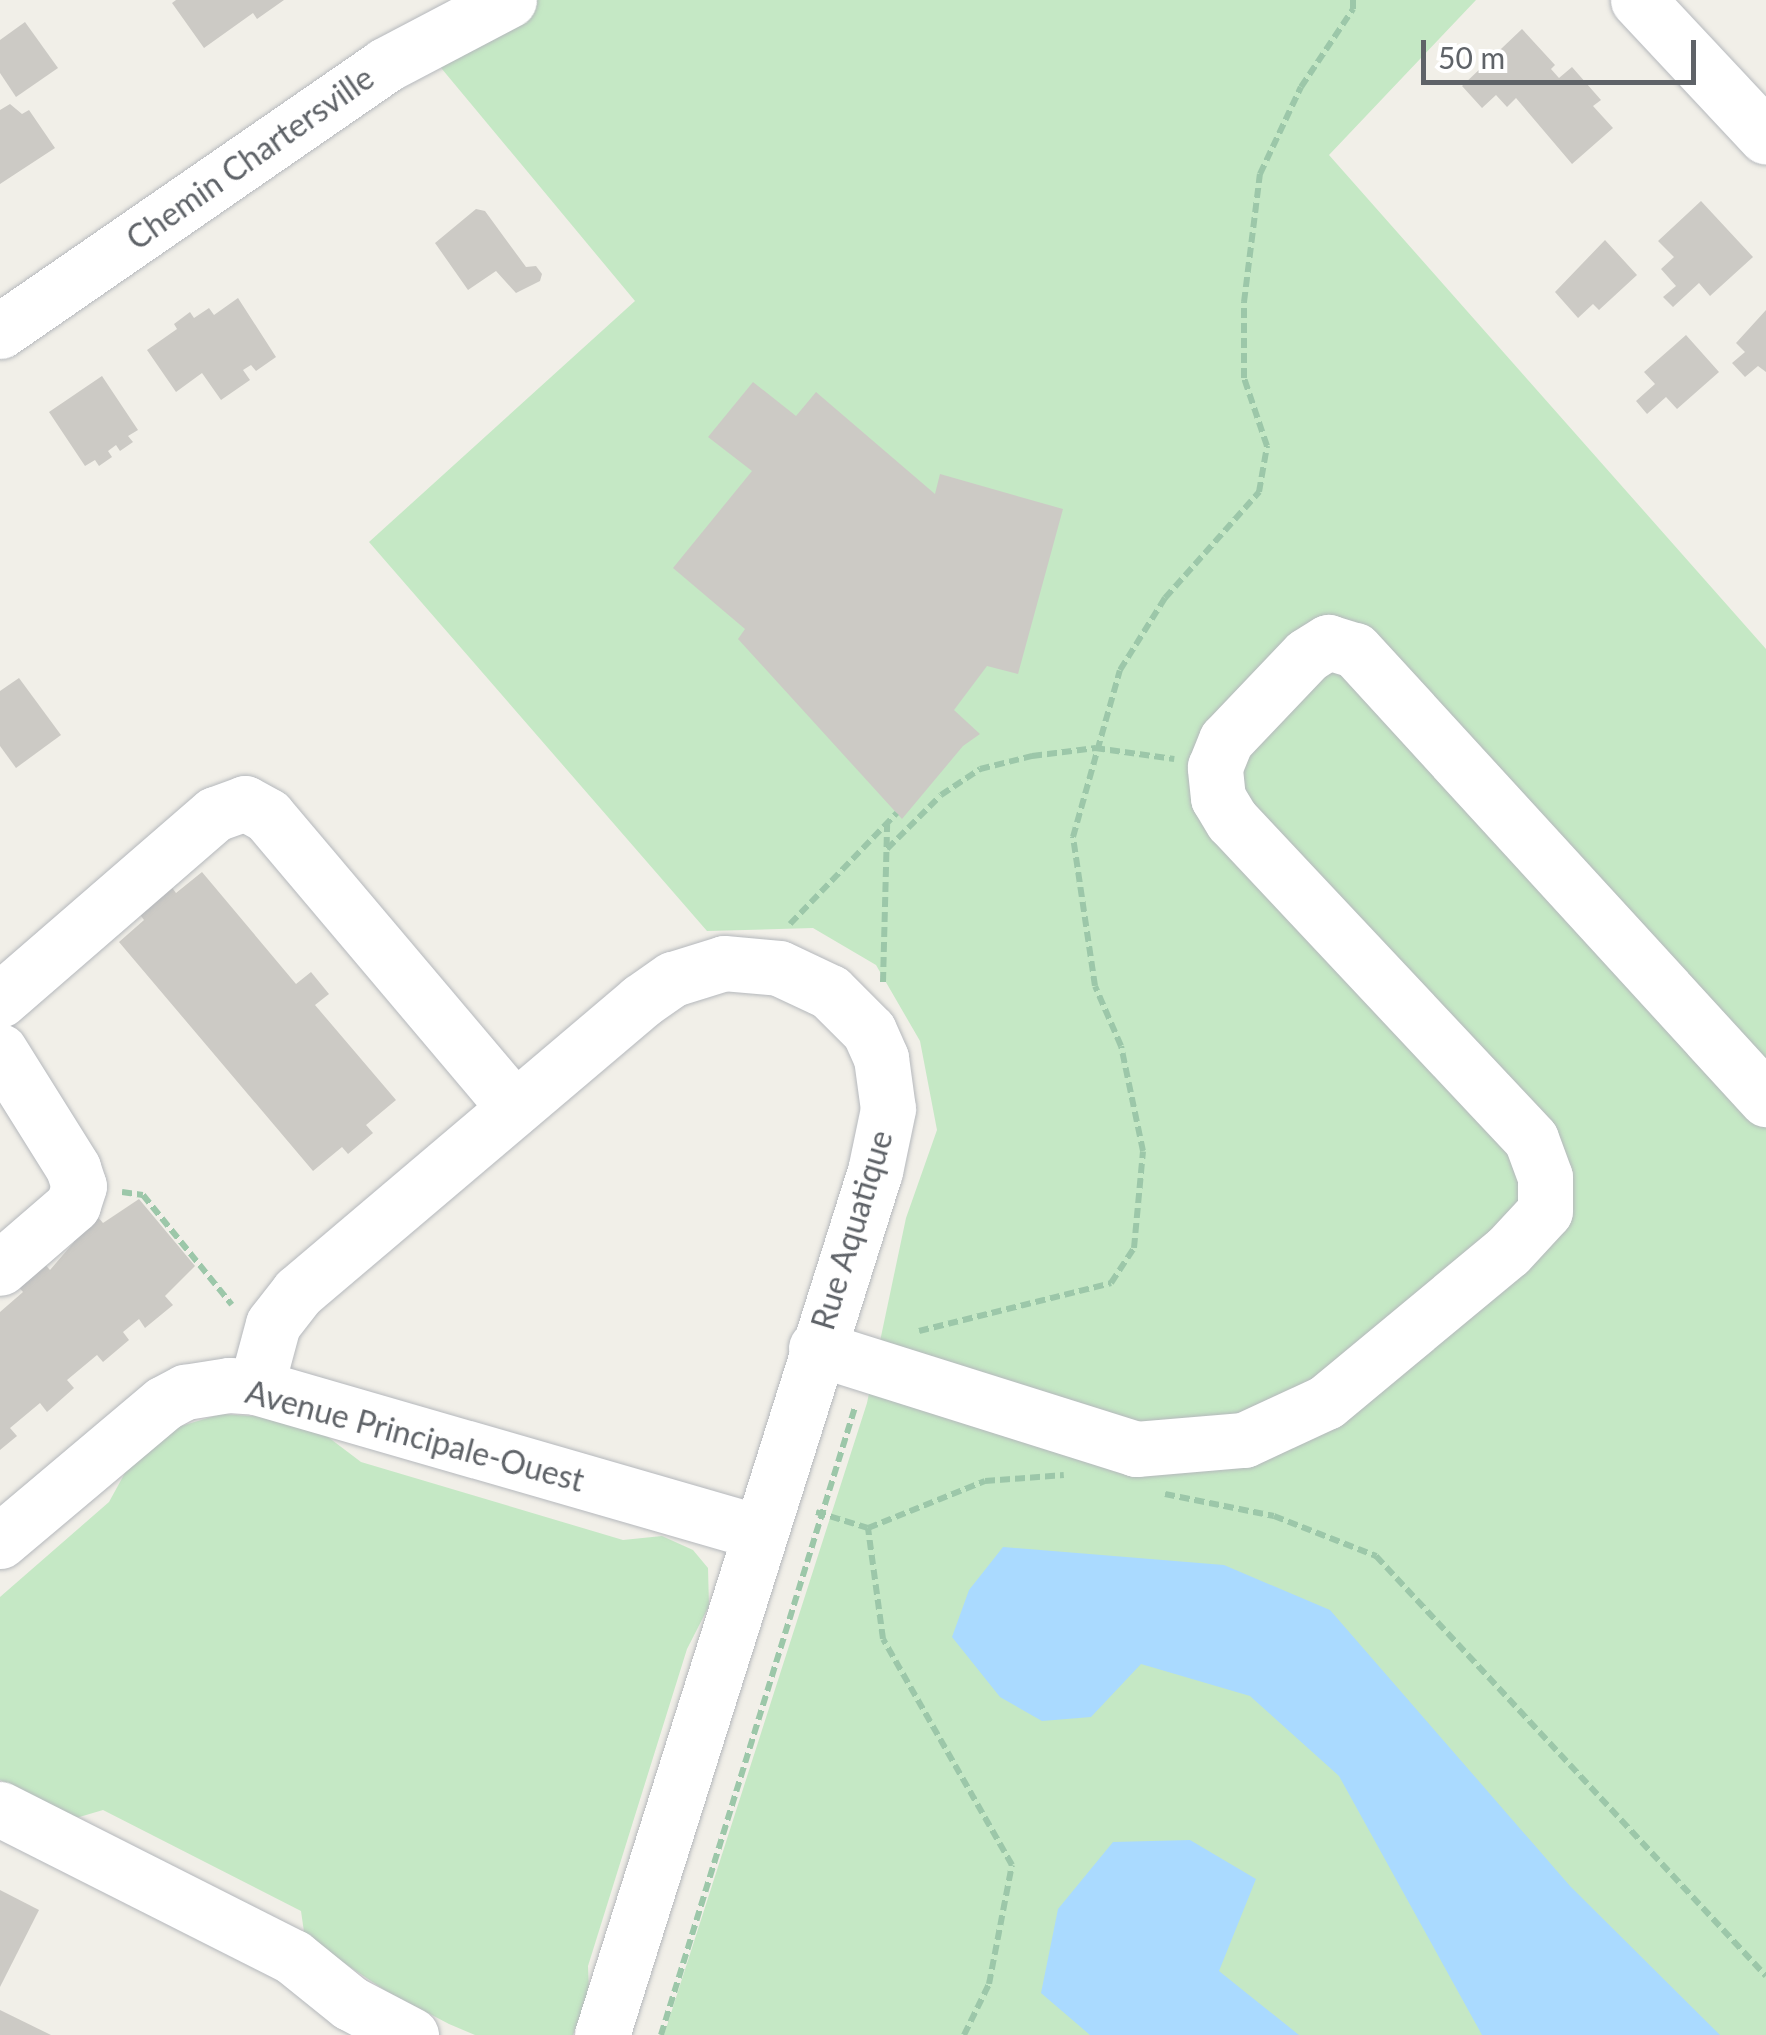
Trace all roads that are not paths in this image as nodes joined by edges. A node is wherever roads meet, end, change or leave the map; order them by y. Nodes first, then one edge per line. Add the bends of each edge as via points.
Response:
1 (510, 0) edge
2 (1638, 0) edge
3 (1766, 137) edge
4 (0, 331) edge
5 (0, 1000) edge
6 (0, 1051) edge
7 (1766, 1099) edge
8 (515, 1108) junction
9 (0, 1268) edge
10 (816, 1348) junction
11 (260, 1366) junction
12 (758, 1532) junction
13 (0, 1541) edge
14 (0, 1810) edge
15 (340, 2019) edge
16 (411, 2035) edge
17 (602, 2035) edge

1 - 4 street, Chemin Chartersville via 385,65
2 - 3 street
5 - 8 street via 216,814 245,804 268,816
6 - 9 street via 78,1186 73,1204
7 - 10 street via 1346,644 1328,642 1306,655 1226,740 1215,767 1218,798 1232,822 1530,1140 1545,1177 1544,1211 1508,1251 1326,1402 1244,1440 1136,1449
8 - 10 street, Rue Aquatique via 673,979 724,963 752,964 803,976 830,992 869,1031 881,1058 888,1109
8 - 11 street, Rue Aquatique via 298,1292 273,1324
10 - 12 street, Rue Aquatique
11 - 12 street, Avenue Principale-Ouest
11 - 13 street, Avenue Principale-Ouest via 164,1403
12 - 17 street, Rue Aquatique
14 - 15 street via 293,1958
15 - 16 street

